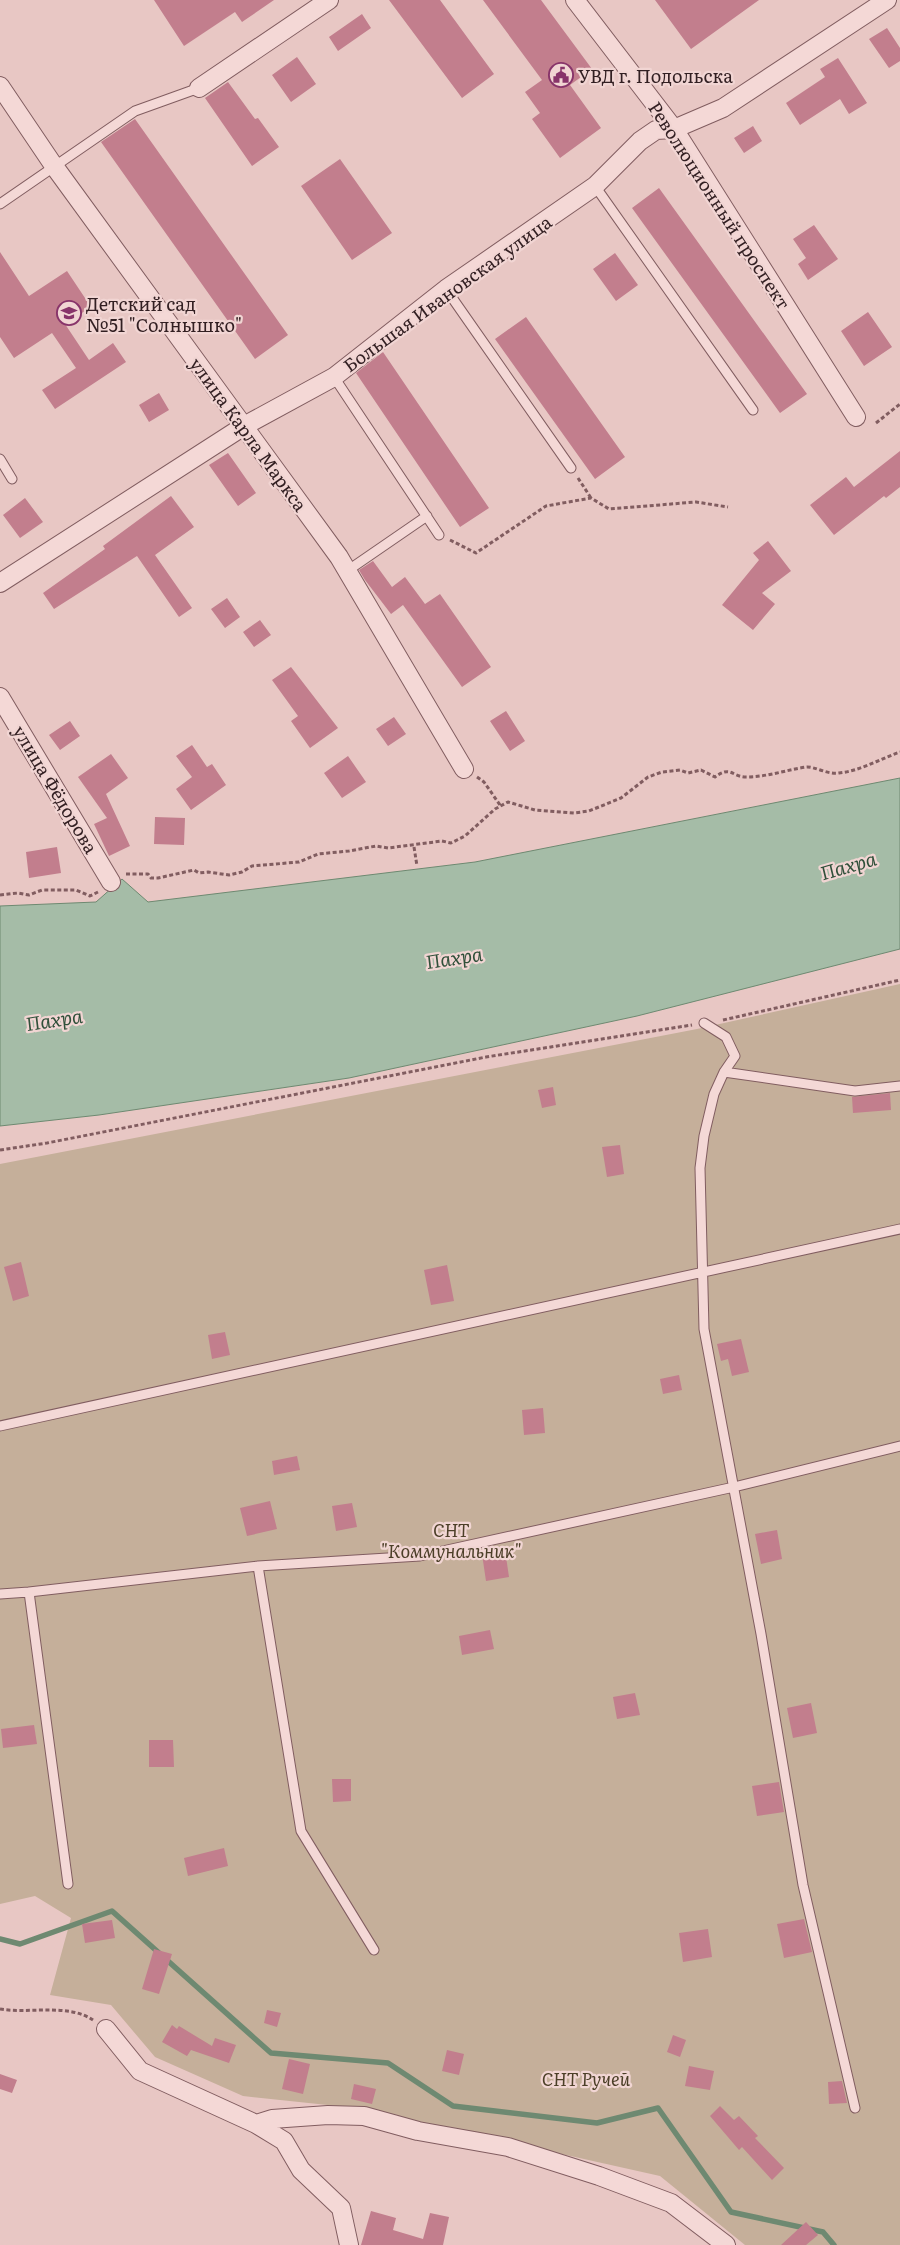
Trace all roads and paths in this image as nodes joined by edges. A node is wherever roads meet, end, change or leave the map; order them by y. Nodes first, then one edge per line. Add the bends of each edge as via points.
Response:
1 (329, 0) edge
2 (575, 0) edge
3 (887, 0) edge
4 (0, 86) edge
5 (199, 88) joint
6 (674, 129) junction
7 (54, 166) junction
8 (595, 186) junction
9 (0, 204) edge
10 (446, 289) junction
11 (334, 377) junction
12 (900, 404) edge
13 (753, 410) dead end
14 (856, 417) dead end
15 (876, 423) dead end
16 (244, 426) junction
17 (0, 460) edge
18 (571, 468) joint
19 (12, 479) dead end
20 (591, 498) junction
21 (728, 507) dead end
22 (427, 516) junction
23 (439, 535) joint
24 (347, 571) junction
25 (0, 583) edge
26 (0, 697) edge
27 (900, 752) edge
28 (464, 769) joint
29 (500, 805) junction
30 (414, 847) junction
31 (417, 866) dead end
32 (111, 882) junction
33 (0, 895) edge
34 (900, 980) edge
35 (704, 1023) junction
36 (724, 1072) junction
37 (900, 1086) edge
38 (0, 1150) edge
39 (900, 1229) edge
40 (702, 1271) junction
41 (0, 1426) edge
42 (900, 1446) edge
43 (734, 1487) junction
44 (258, 1566) junction
45 (29, 1592) junction
46 (0, 1594) edge
47 (68, 1884) dead end
48 (374, 1950) dead end
49 (0, 2009) edge
50 (106, 2029) joint
51 (855, 2108) dead end
52 (256, 2124) junction
53 (349, 2245) edge
54 (726, 2245) edge

1 - 5 street
2 - 6 street, Революционный проспект
3 - 6 street, Большая Ивановская улица via 723,108
4 - 7 street, улица Карла Маркса
5 - 7 lane via 135,111
6 - 8 street, Большая Ивановская улица via 656,130 640,141
6 - 14 street, Революционный проспект
7 - 9 lane
7 - 16 street, улица Карла Маркса
8 - 10 street, Большая Ивановская улица
8 - 13 lane
10 - 11 street, Большая Ивановская улица
10 - 18 lane
11 - 16 street, Большая Ивановская улица
11 - 22 lane
12 - 15 path
16 - 24 street, улица Карла Маркса
16 - 25 street, Большая Ивановская улица
17 - 19 lane
18 - 20 path
20 - 21 path via 609,509 696,502
20 - 23 path via 546,506 476,553
22 - 23 lane
22 - 24 lane
24 - 28 street, улица Карла Маркса
26 - 32 street, улица Фёдорова
27 - 29 path via 840,773 822,772 808,766 783,773 744,777 731,771 722,771 715,777 701,770 662,772 648,777 621,798 589,811 550,812 508,802
28 - 29 path via 484,782
29 - 30 path via 456,841
30 - 31 path
30 - 32 path via 376,846 318,854 299,862 263,864 229,875 194,870 151,878 148,874 133,872
32 - 33 path via 90,898 76,890
34 - 35 path
35 - 36 lane via 726,1036 735,1056
35 - 38 path via 486,1057
36 - 37 lane via 855,1091
36 - 40 lane via 714,1094 700,1168
39 - 40 lane
40 - 41 lane
40 - 43 lane via 704,1329
42 - 43 lane
43 - 44 lane via 420,1556
43 - 51 lane via 803,1885
44 - 45 lane
44 - 48 lane via 301,1831
45 - 46 lane
45 - 47 lane
49 - 50 path via 60,2011 88,2017
50 - 52 street via 140,2071
52 - 53 street via 284,2141 301,2170 341,2208
52 - 54 street via 272,2118 364,2116 418,2131 508,2147 671,2203

